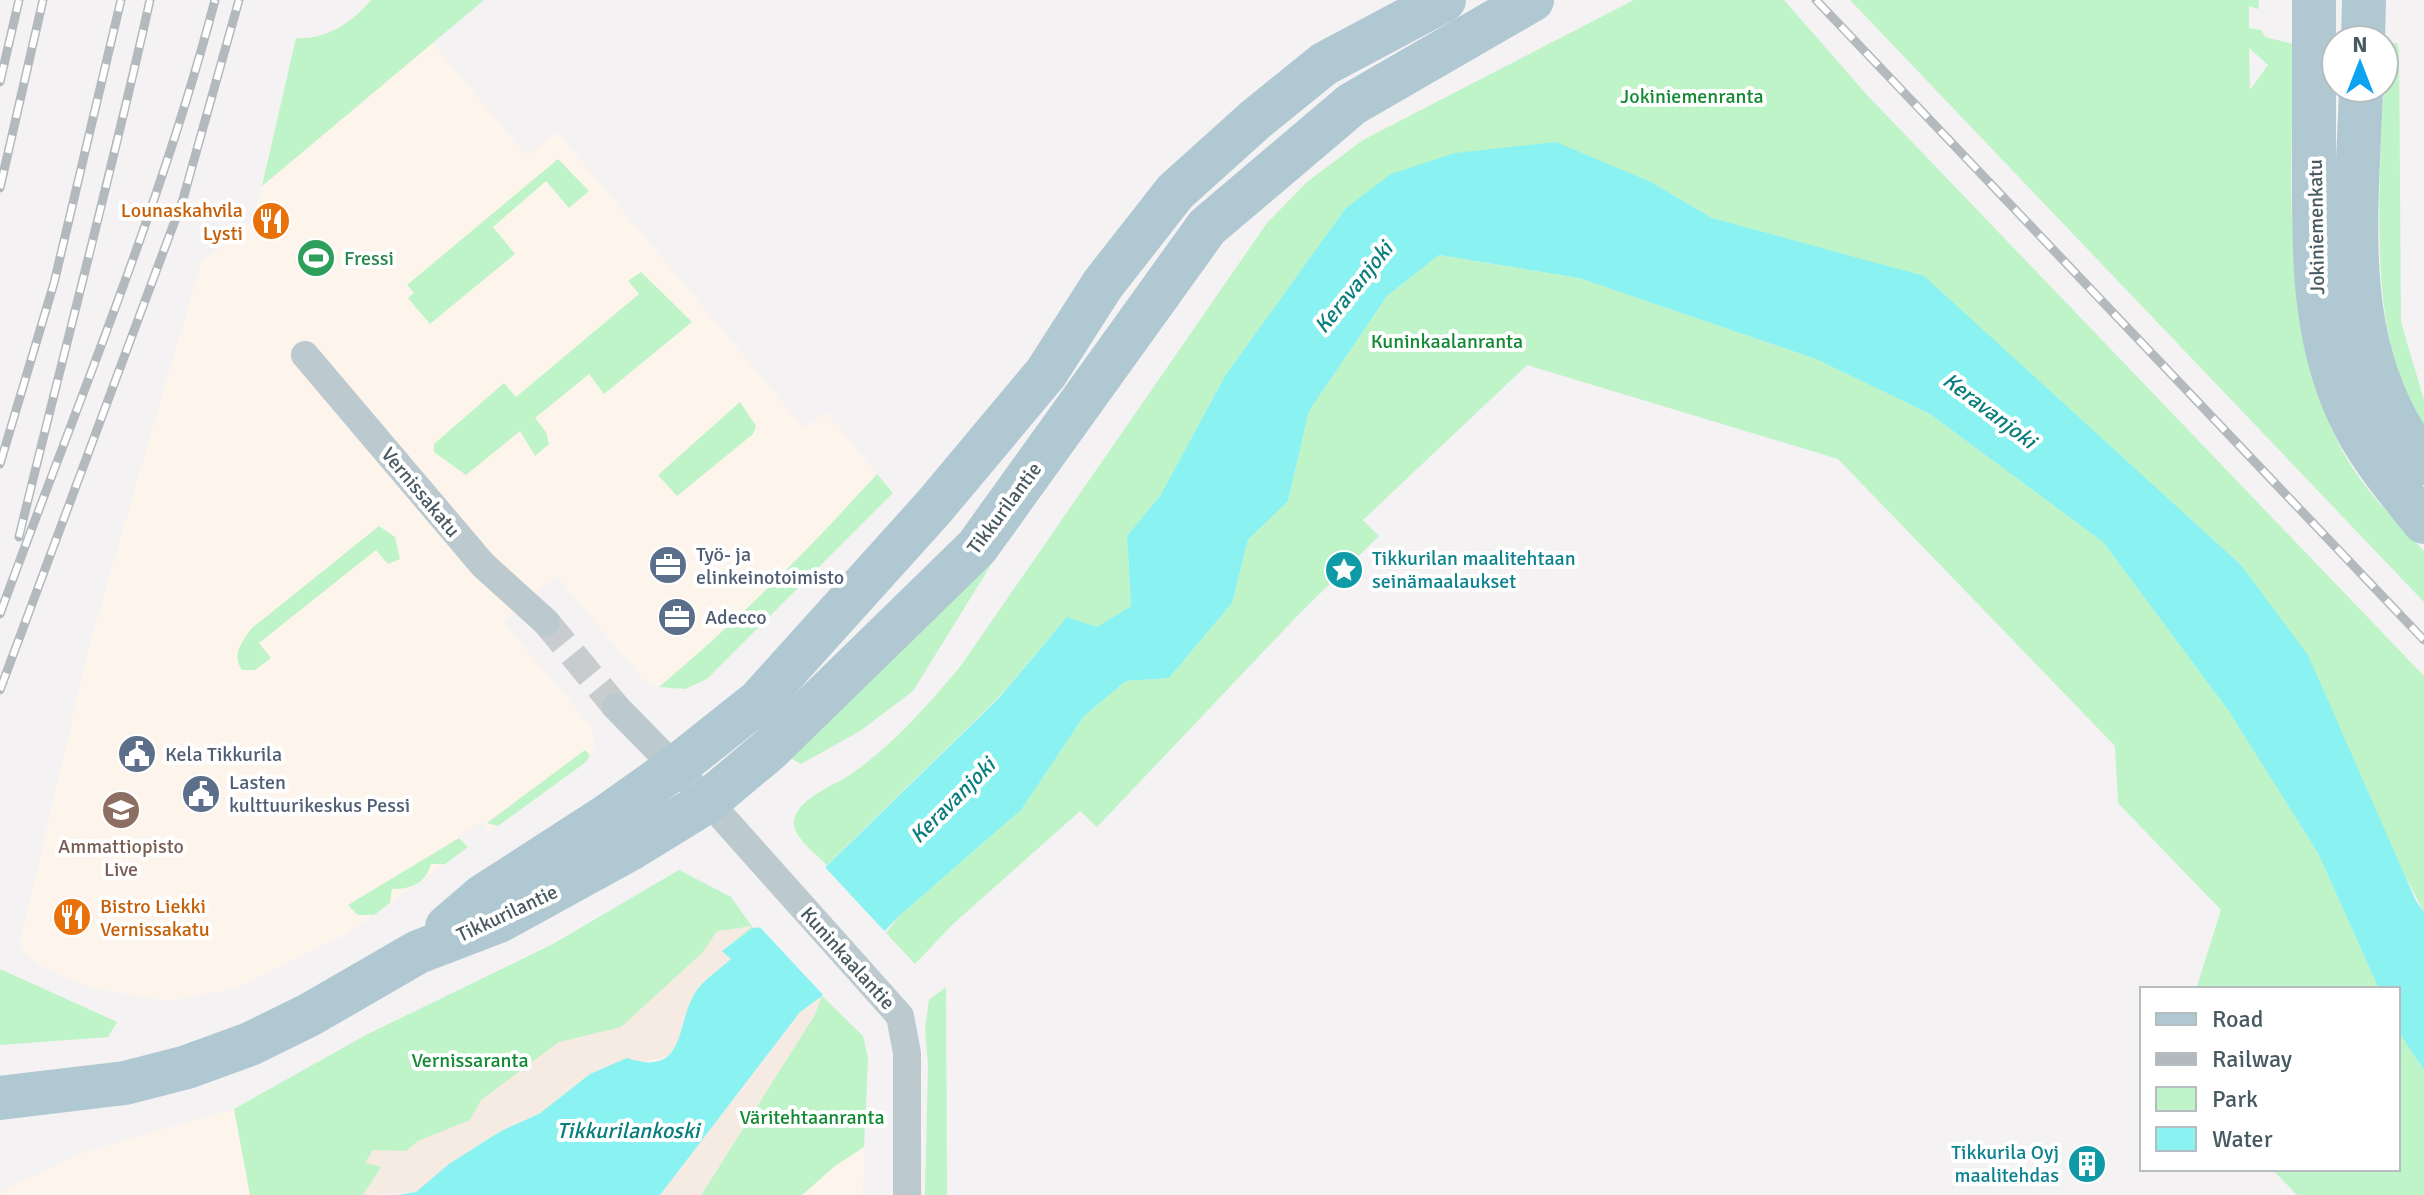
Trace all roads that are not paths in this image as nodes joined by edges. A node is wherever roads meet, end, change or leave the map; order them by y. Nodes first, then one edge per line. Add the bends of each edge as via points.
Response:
1 (1444, 0) edge
2 (1532, 0) edge
3 (2314, 0) edge
4 (2364, 0) edge
5 (2363, 24) edge
6 (2361, 104) edge
7 (305, 355) dead end
8 (2424, 463) edge
9 (2424, 522) edge
10 (546, 622) tunnel mouth
11 (616, 707) tunnel mouth
12 (676, 767) junction
13 (708, 801) junction
14 (418, 952) junction
15 (0, 1098) edge
16 (907, 1195) edge

1 - 12 main road, Tikkurilantie via 1324,64 1175,192 1103,284 1046,373 933,508 759,701
2 - 13 main road, Tikkurilantie via 1352,104 1207,227 977,547 769,750
3 - 9 main road, Jokiniemenkatu via 2315,276 2320,324 2355,427
4 - 5 main road
6 - 8 main road, Jokiniemenkatu via 2357,253 2364,334 2387,403
7 - 10 street, Vernissakatu via 483,565
11 - 12 street
12 - 13 street, Kuninkaalantie
12 - 14 main road, Tikkurilantie via 483,896
13 - 14 main road, Tikkurilantie via 499,921
13 - 16 street, Kuninkaalantie via 900,1016 906,1035
14 - 15 main road, Tikkurilantie via 309,1015 187,1067 112,1086

